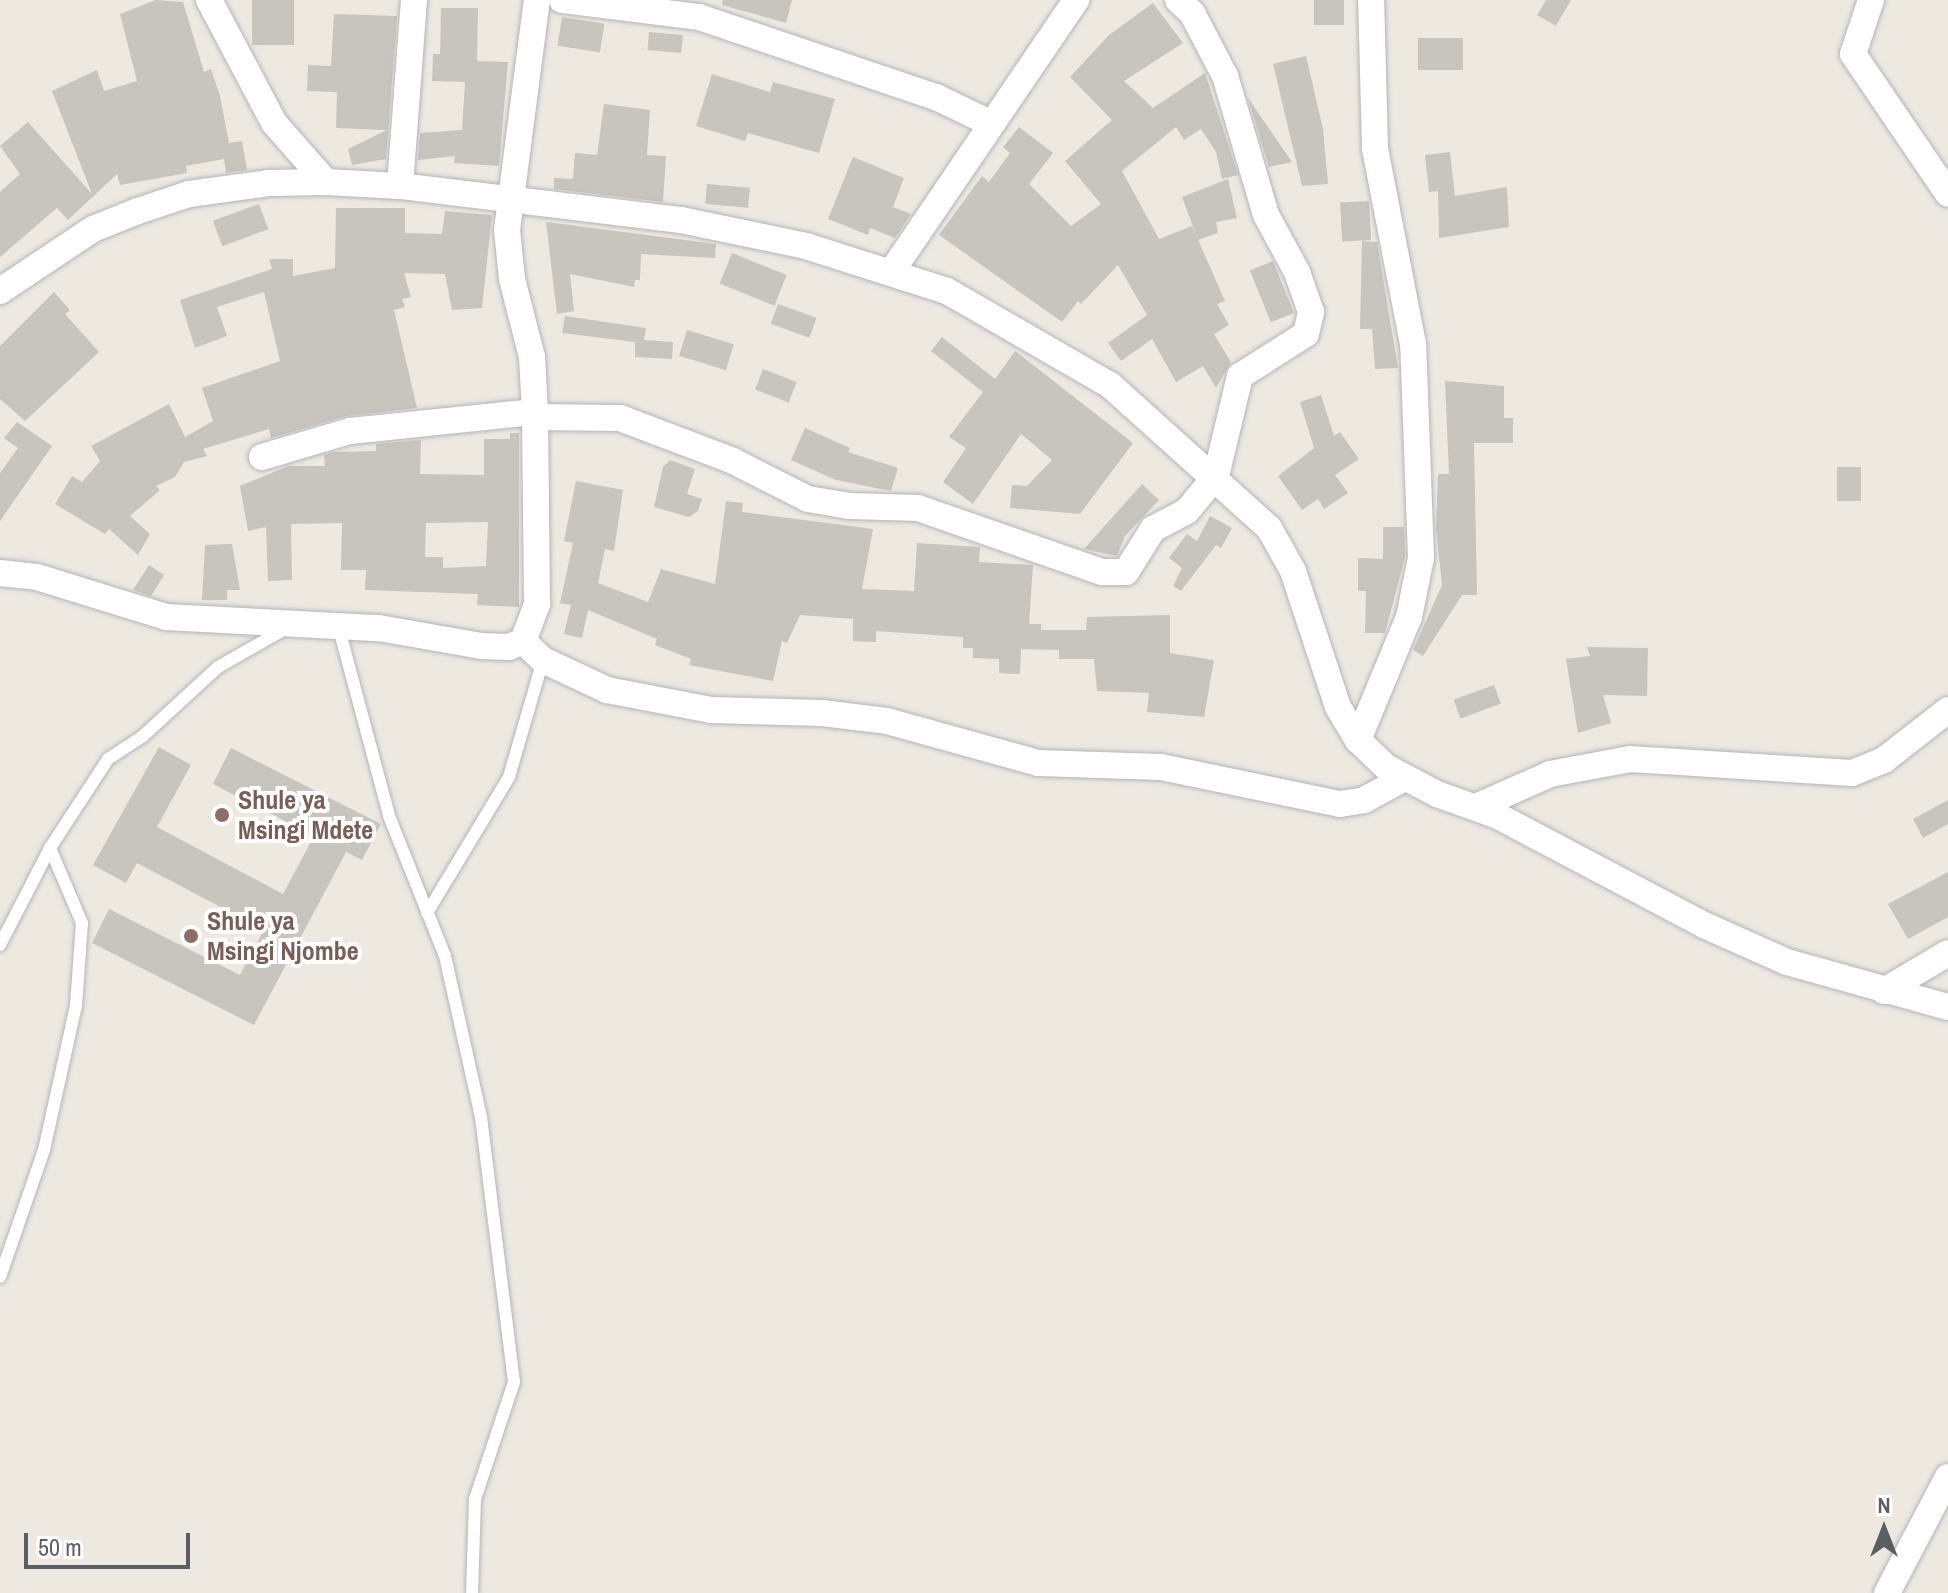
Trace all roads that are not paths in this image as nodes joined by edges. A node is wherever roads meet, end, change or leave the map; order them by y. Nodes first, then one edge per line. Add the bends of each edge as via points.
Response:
1 (209, 0) edge
2 (414, 0) edge
3 (537, 0) edge
4 (562, 0) edge
5 (1076, 0) edge
6 (1178, 0) edge
7 (1371, 0) edge
8 (1871, 0) edge
9 (990, 123) junction
10 (326, 182) junction
11 (400, 186) junction
12 (1948, 194) edge
13 (512, 200) junction
14 (892, 271) junction
15 (0, 291) edge
16 (535, 415) junction
17 (262, 457) dead end
18 (1216, 476) junction
19 (0, 573) edge
20 (299, 622) junction
21 (338, 625) junction
22 (523, 641) junction
23 (543, 660) junction
24 (1948, 710) edge
25 (1358, 740) junction
26 (1403, 779) junction
27 (1476, 807) junction
28 (50, 848) junction
29 (427, 913) junction
30 (0, 945) edge
31 (1948, 953) edge
32 (1884, 991) junction
33 (1948, 1007) edge
34 (0, 1277) edge
35 (1948, 1477) edge
36 (472, 1593) edge
37 (1887, 1593) edge

1 - 10 street via 274,123
2 - 11 street
3 - 13 street
4 - 9 street via 699,17 936,97
5 - 9 street
6 - 18 street via 1192,13 1225,76 1266,215 1297,272 1311,312 1306,334 1240,376
7 - 25 street via 1375,148 1413,344 1422,535 1414,599
8 - 12 street via 1853,54
9 - 14 street
10 - 11 street
10 - 15 street via 268,183 189,194 138,211 93,229
11 - 13 street
13 - 14 street via 696,222
13 - 16 street via 507,250 532,357
14 - 18 street via 947,291 1110,385
16 - 17 street via 350,431
16 - 18 street via 620,418 733,461 808,499 918,508 1117,575 1129,569 1153,529 1187,511
16 - 22 street via 537,604
18 - 25 street via 1282,547 1338,707
19 - 20 street via 37,577 166,617
20 - 21 street
20 - 28 lane via 218,667 143,736 108,759
21 - 22 street via 481,646 509,647
21 - 29 lane via 389,816
22 - 23 street
23 - 26 street via 578,680 667,704 887,721 1038,763 1161,767 1340,804 1364,800
23 - 29 lane via 509,777
24 - 27 street via 1884,760 1852,773 1630,759 1550,774
25 - 26 street
26 - 27 street
27 - 32 street via 1704,925 1787,962
28 - 30 lane
28 - 34 lane via 82,923 76,1006 44,1150
29 - 36 lane via 445,956 481,1117 514,1382 475,1499
31 - 32 street
32 - 33 street
35 - 37 street

